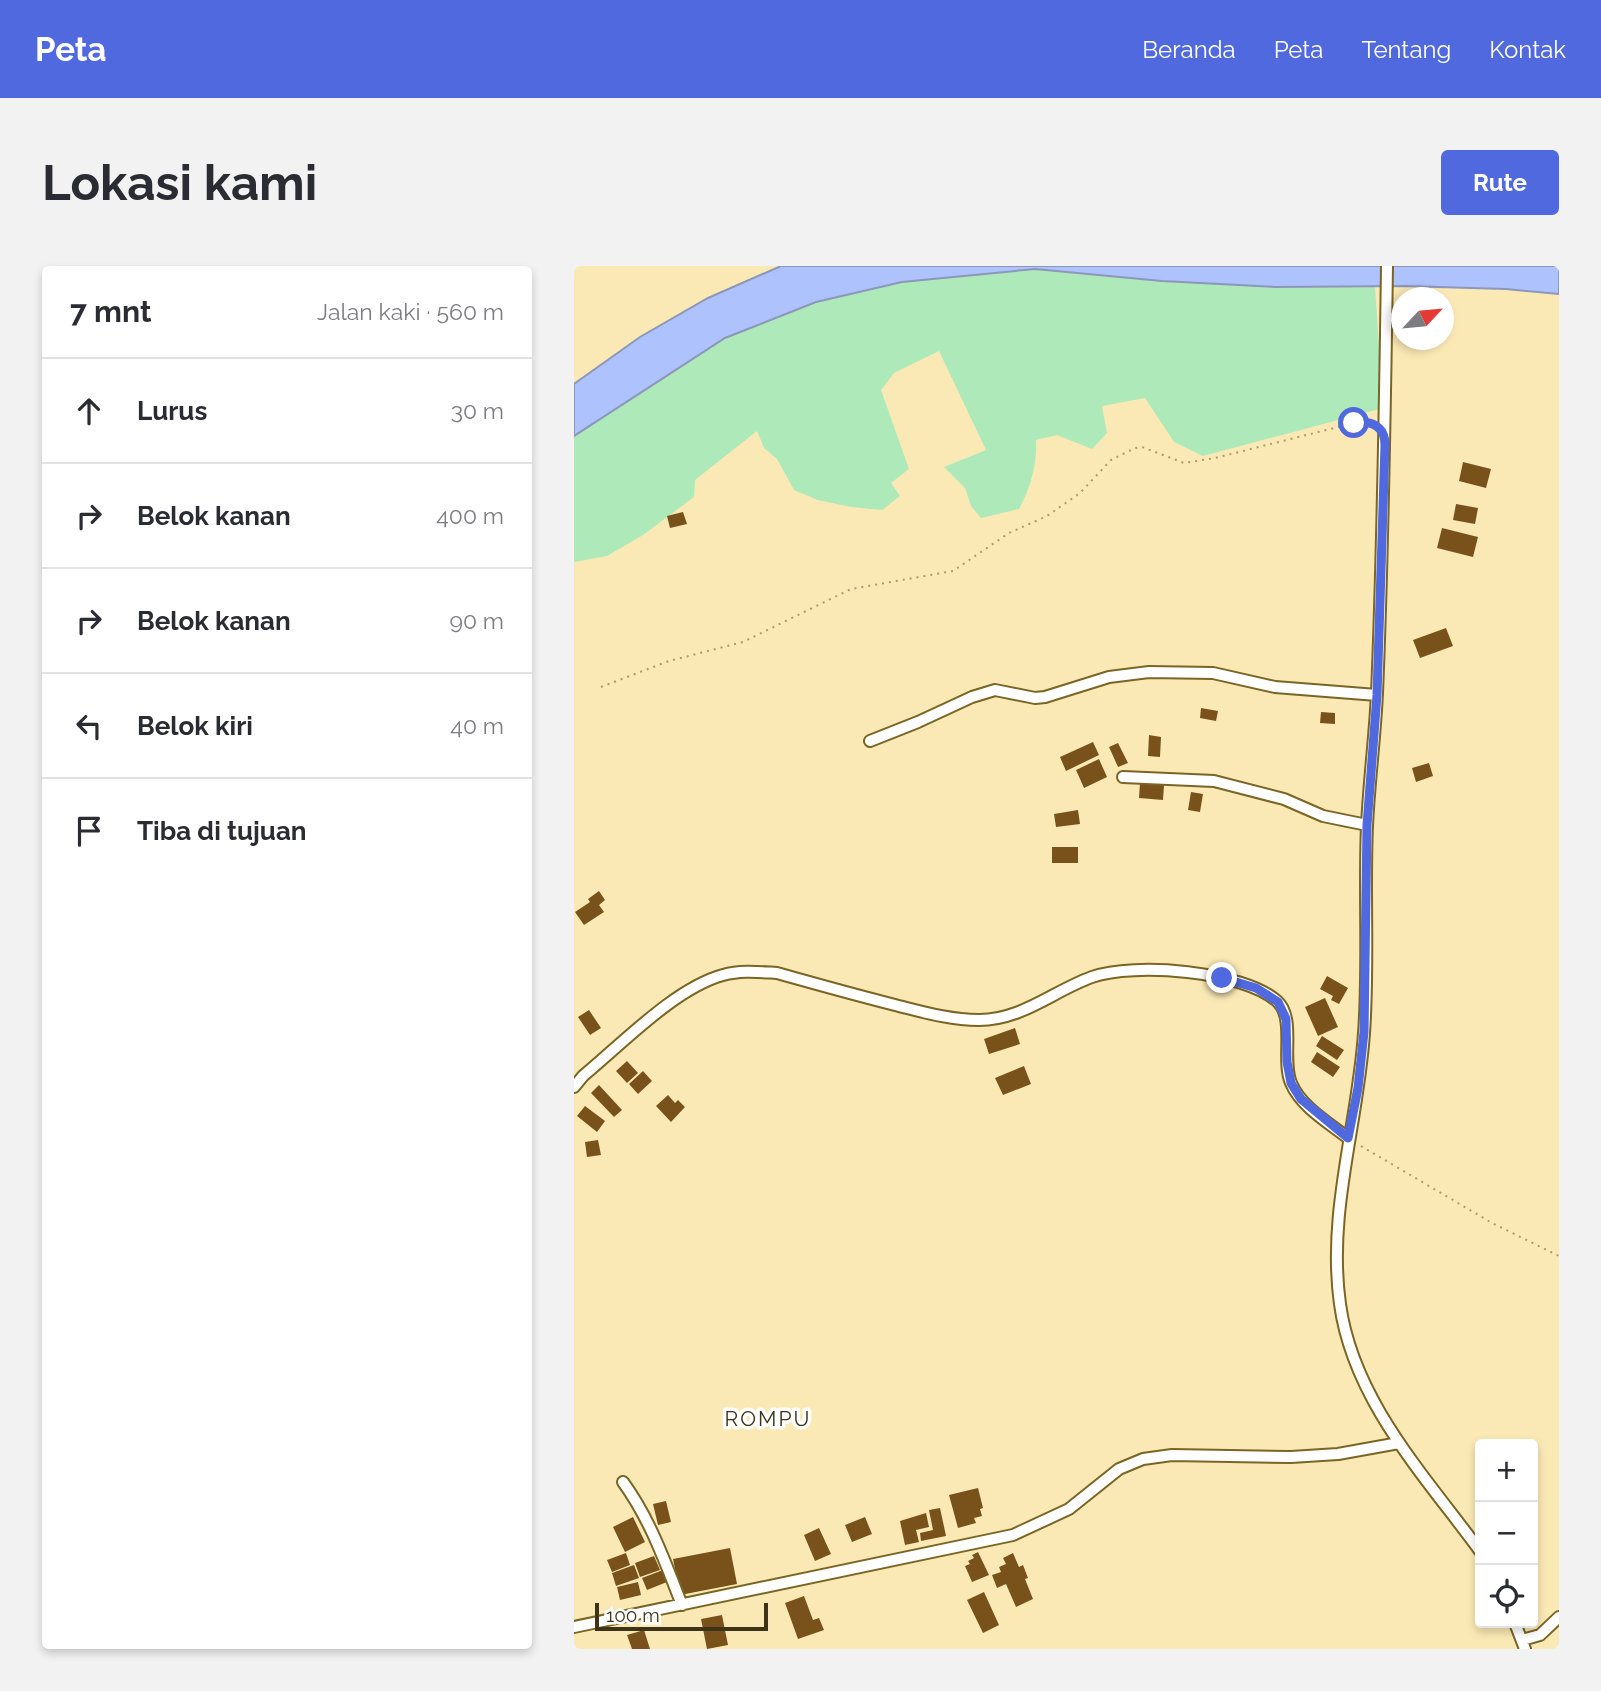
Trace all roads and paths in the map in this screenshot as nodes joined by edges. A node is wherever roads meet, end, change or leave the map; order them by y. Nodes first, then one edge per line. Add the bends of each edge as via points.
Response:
1 (1387, 266) edge
2 (1385, 436) junction
3 (601, 687) dead end
4 (1377, 695) junction
5 (870, 741) dead end
6 (1123, 777) dead end
7 (1367, 825) junction
8 (574, 1087) edge
9 (1348, 1138) junction
10 (1559, 1256) edge
11 (1399, 1443) junction
12 (623, 1482) dead end
13 (1475, 1544) edge
14 (682, 1605) junction
15 (1559, 1617) edge
16 (574, 1627) edge
17 (1524, 1644) edge

1 - 2 street
2 - 3 path via 1366,421 1184,463 1135,448 1111,460 1080,493 1047,516 1009,533 953,570 851,589 743,642 669,661
2 - 4 street
4 - 5 street via 1298,690 1213,673 1149,672 1109,677 1045,697 995,690
4 - 7 street
6 - 7 street via 1214,781 1284,799 1322,816
7 - 9 street via 1364,1032
8 - 9 street via 666,1006 693,987 722,975 777,973 949,1018 982,1020 1017,1014 1091,977 1167,970 1245,984 1278,1002 1286,1019 1291,1083 1301,1099
9 - 10 path via 1492,1223
9 - 11 street via 1336,1233 1340,1305 1366,1387
11 - 13 street
11 - 14 street via 1291,1457 1172,1455 1143,1459 1119,1469 1069,1509 1013,1535
12 - 14 street via 652,1529
14 - 16 street
15 - 17 street

